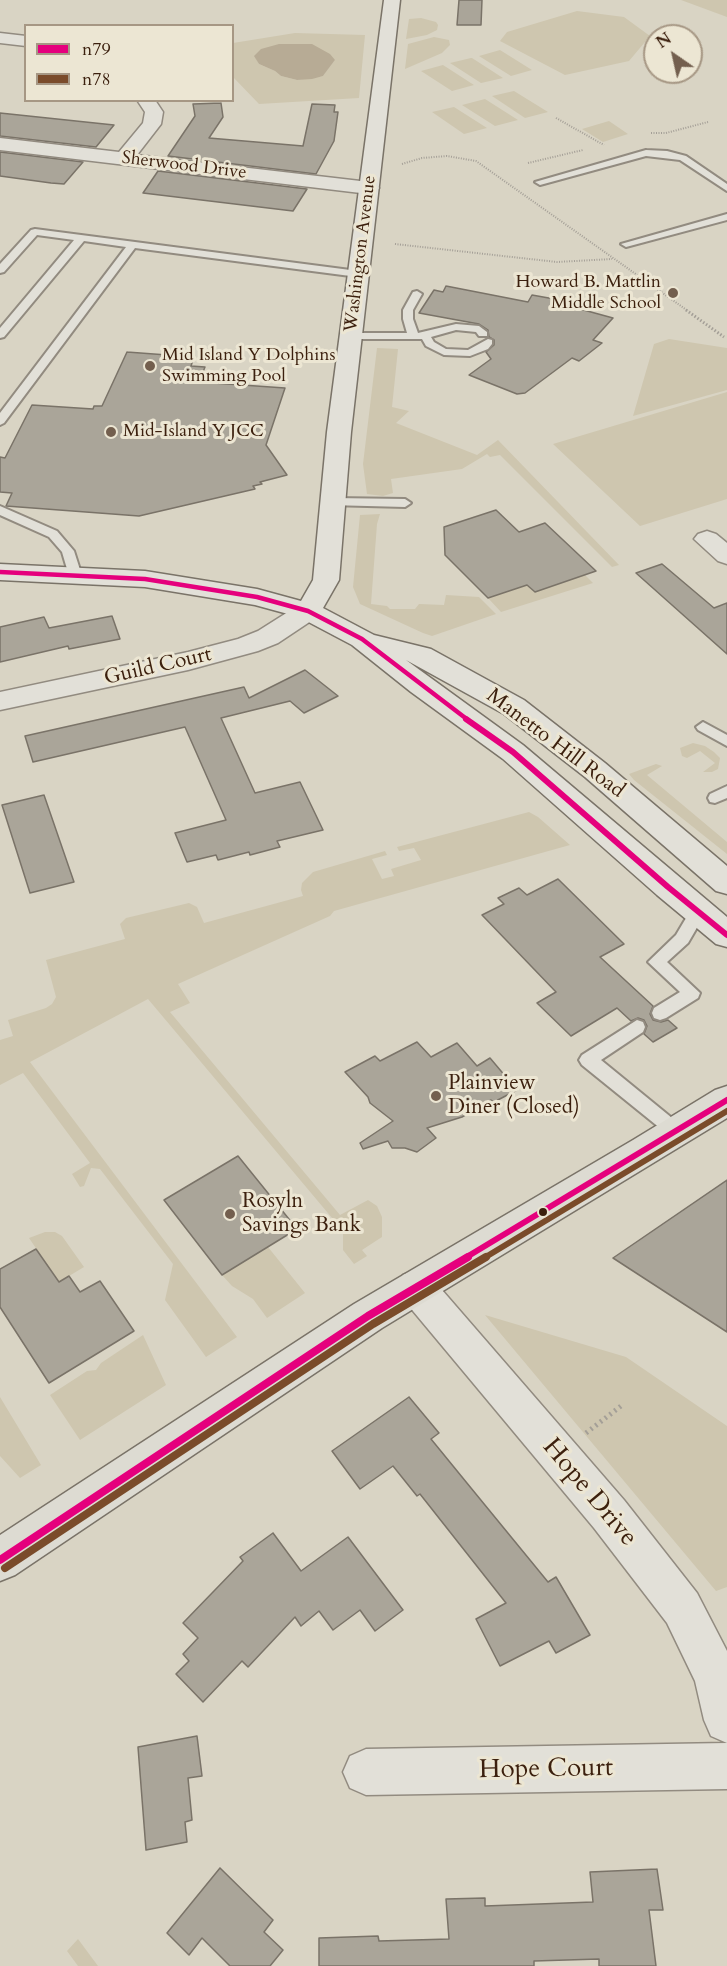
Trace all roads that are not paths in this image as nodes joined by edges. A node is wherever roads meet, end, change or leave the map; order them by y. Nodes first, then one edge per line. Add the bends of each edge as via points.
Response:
1 (392, 0) edge
2 (0, 38) edge
3 (24, 41) edge
4 (147, 102) edge
5 (0, 144) edge
6 (124, 159) junction
7 (540, 182) dead end
8 (369, 188) junction
9 (727, 188) edge
10 (727, 217) edge
11 (81, 238) junction
12 (133, 244) junction
13 (627, 244) dead end
14 (0, 270) edge
15 (358, 274) junction
16 (417, 294) dead end
17 (470, 328) junction
18 (0, 335) edge
19 (351, 336) junction
20 (420, 336) junction
21 (478, 350) junction
22 (0, 421) edge
23 (333, 502) junction
24 (405, 503) dead end
25 (0, 510) edge
26 (707, 539) dead end
27 (727, 556) edge
28 (0, 572) edge
29 (75, 576) junction
30 (308, 612) junction
31 (363, 639) junction
32 (0, 701) edge
33 (703, 727) dead end
34 (727, 741) edge
35 (595, 770) junction
36 (557, 790) junction
37 (727, 883) edge
38 (716, 928) edge
39 (660, 1013) dead end
40 (637, 1027) dead end
41 (711, 1109) edge
42 (416, 1287) junction
43 (4, 1550) edge
44 (727, 1720) edge
45 (727, 1766) edge
46 (366, 1772) dead end

1 - 8 main road, Washington Avenue
2 - 3 main road
4 - 6 main road via 154,112 152,124
5 - 6 main road, Sherwood Drive
6 - 8 main road, Sherwood Drive
7 - 9 lane via 657,153 683,158
8 - 15 main road, Washington Avenue
10 - 13 lane
11 - 12 lane
11 - 14 lane via 35,232
11 - 18 lane
12 - 15 lane
12 - 22 lane
15 - 19 main road, Washington Avenue
16 - 20 lane via 408,310 408,319
17 - 20 lane via 456,327
17 - 21 lane via 466,332
17 - 21 lane via 479,329 486,338
19 - 20 lane
19 - 23 main road, Washington Avenue
20 - 21 lane via 444,352
23 - 24 lane
23 - 30 main road, Washington Avenue via 326,580
25 - 29 lane via 53,534 68,551
26 - 27 main road
28 - 29 main road, Manetto Hill Road
29 - 30 main road, Manetto Hill Road via 156,580 256,597
30 - 31 main road, Manetto Hill Road
30 - 32 main road, Guild Court via 248,645
31 - 35 main road, Manetto Hill Road via 421,655 456,673 514,707
31 - 36 main road, Manetto Hill Road
33 - 34 lane
35 - 36 main road
35 - 37 main road, Manetto Hill Road
36 - 38 main road, Manetto Hill Road
38 - 39 lane via 682,939 656,962 692,993
40 - 41 lane via 588,1060
41 - 42 main road
42 - 43 main road
42 - 44 main road, Hope Drive via 682,1608 716,1676
45 - 46 main road, Hope Court

